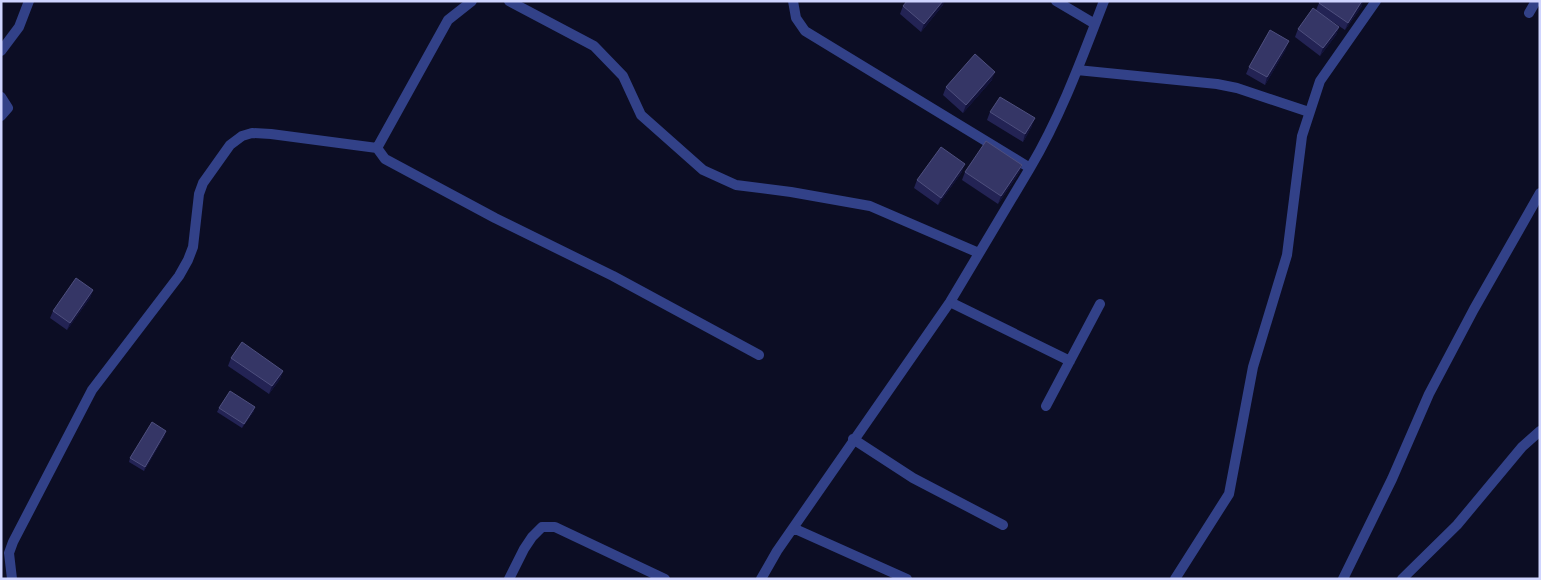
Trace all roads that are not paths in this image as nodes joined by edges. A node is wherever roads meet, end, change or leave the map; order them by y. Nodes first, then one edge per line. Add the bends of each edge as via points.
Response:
1 (30, 1) edge
2 (472, 1) edge
3 (509, 1) edge
4 (793, 1) edge
5 (1056, 1) edge
6 (1104, 1) edge
7 (1376, 1) edge
8 (1536, 1) edge
9 (1529, 14) dead end
10 (1095, 24) junction
11 (1, 51) edge
12 (1077, 70) junction
13 (1, 97) edge
14 (1310, 112) junction
15 (1, 116) edge
16 (377, 148) junction
17 (1030, 168) junction
18 (1540, 193) edge
19 (979, 253) junction
20 (950, 302) junction
21 (1100, 304) dead end
22 (759, 355) dead end
23 (1070, 361) junction
24 (1046, 406) dead end
25 (1540, 431) edge
26 (853, 439) junction
27 (1003, 525) dead end
28 (793, 528) junction
29 (12, 579) edge
30 (509, 579) edge
31 (665, 579) edge
32 (761, 579) edge
33 (907, 579) edge
34 (1175, 579) edge
35 (1343, 579) edge
36 (1402, 579) edge

1 - 11 street via 19,27
2 - 16 street via 448,20
3 - 19 street via 594,46 623,76 641,115 703,170 736,185 870,206
4 - 17 street via 796,18 805,31
5 - 10 street
6 - 10 street
7 - 14 street via 1320,81
8 - 9 street
10 - 12 street
12 - 14 street via 1217,84
12 - 17 street
13 - 15 street via 8,108
14 - 34 street via 1302,136 1287,255 1253,367 1229,494
16 - 22 street via 385,159 453,196 613,276
16 - 29 street via 252,133 230,145 203,182 194,247 188,260 92,390 13,542 9,553
17 - 19 street
18 - 35 street via 1429,394
19 - 20 street
20 - 23 street
20 - 26 street
21 - 23 street
23 - 24 street
25 - 36 street via 1516,454 1457,526
26 - 27 street via 913,478
26 - 28 street
28 - 32 street
28 - 33 street
30 - 31 street via 532,537 542,527 555,527

